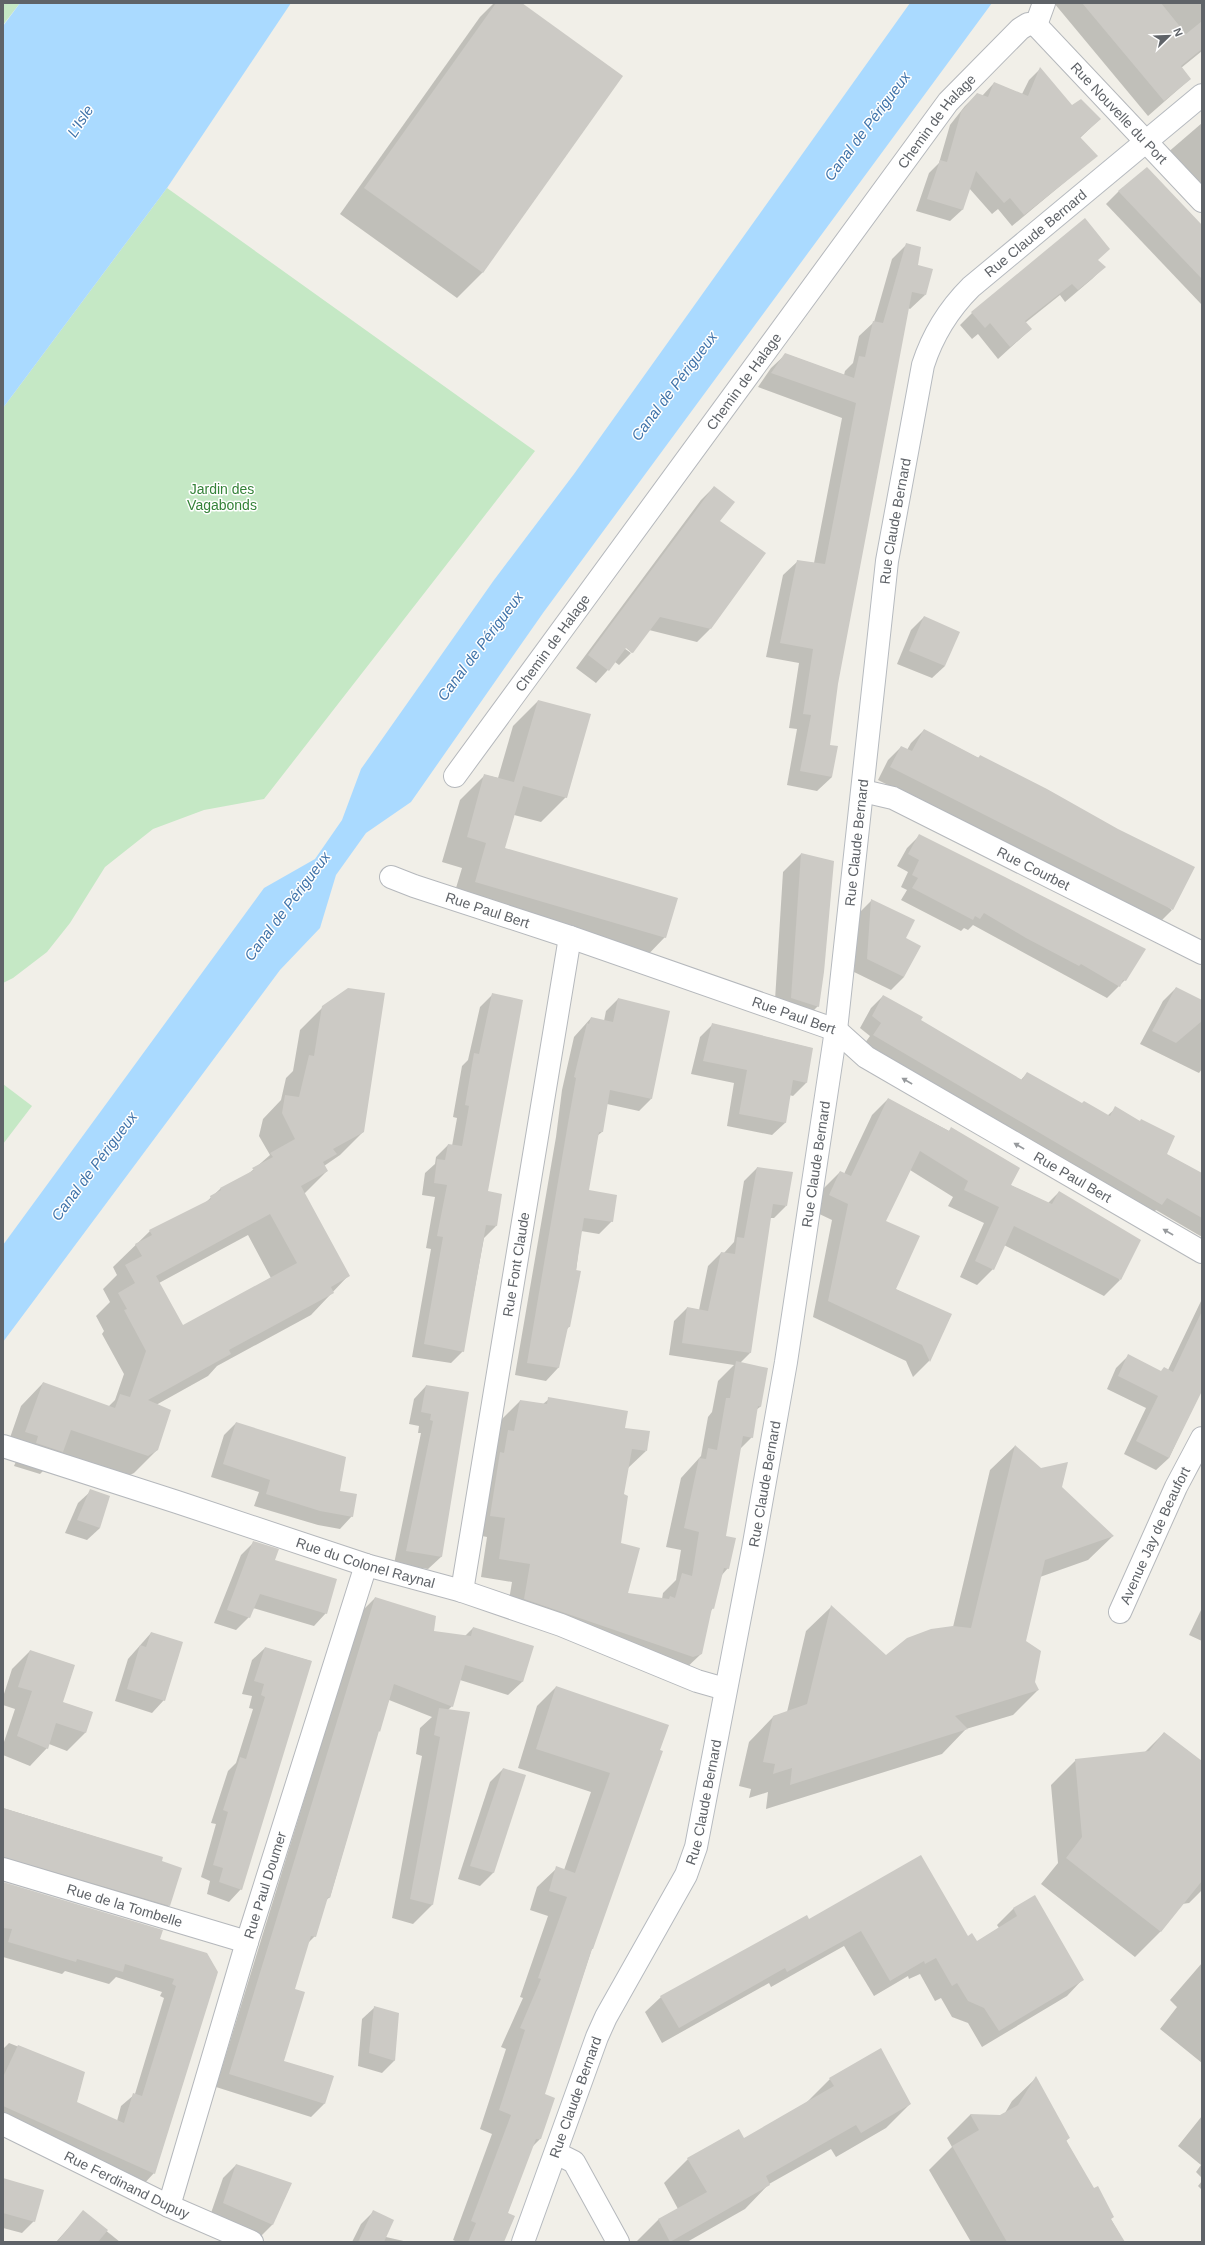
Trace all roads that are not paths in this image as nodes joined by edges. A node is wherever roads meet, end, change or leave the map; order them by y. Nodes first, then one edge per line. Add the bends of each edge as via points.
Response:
1 (1044, 3) edge
2 (1036, 25) junction
3 (1202, 95) edge
4 (1145, 142) junction
5 (1202, 201) edge
6 (455, 776) dead end
7 (863, 791) junction
8 (391, 877) dead end
9 (570, 937) junction
10 (1202, 953) edge
11 (836, 1030) junction
12 (1202, 1252) edge
13 (1202, 1438) edge
14 (3, 1446) edge
15 (366, 1566) junction
16 (462, 1591) junction
17 (1120, 1612) dead end
18 (726, 1689) junction
19 (3, 1869) edge
20 (247, 1942) junction
21 (3, 2124) edge
22 (556, 2152) junction
23 (169, 2206) junction
24 (252, 2242) edge
25 (523, 2242) edge
26 (618, 2242) edge

1 - 2 street
2 - 4 street, Rue Nouvelle du Port
2 - 6 street, Chemin de Halage via 1028,24 1020,29 948,102
3 - 4 street, Rue Claude Bernard
4 - 5 street, Rue Nouvelle du Port
4 - 7 street, Rue Claude Bernard via 971,287 947,314 933,337 923,365 887,561
7 - 10 street, Rue Courbet via 893,798
7 - 11 street, Rue Claude Bernard
8 - 9 street, Rue Paul Bert
9 - 11 street, Rue Paul Bert
9 - 16 street, Rue Font Claude
12 -> 11 street, Rue Paul Bert via 866,1058
11 - 18 street, Rue Claude Bernard via 786,1362
13 - 17 street, Avenue Jay de Beaufort via 1176,1487
14 - 15 street, Rue du Colonel Raynal
15 - 16 street, Rue du Colonel Raynal
15 - 20 street, Rue Paul Doumer
16 - 18 street, Rue du Colonel Raynal via 561,1625 697,1681
18 - 22 street, Rue Claude Bernard via 689,1868 606,2017
19 - 20 street, Rue de la Tombelle
20 - 23 street, Rue Paul Doumer
21 - 23 street, Rue Ferdinand Dupuy
22 - 25 street, Rue Claude Bernard
22 - 26 street via 574,2162
23 - 24 street, Rue Ferdinand Dupuy

